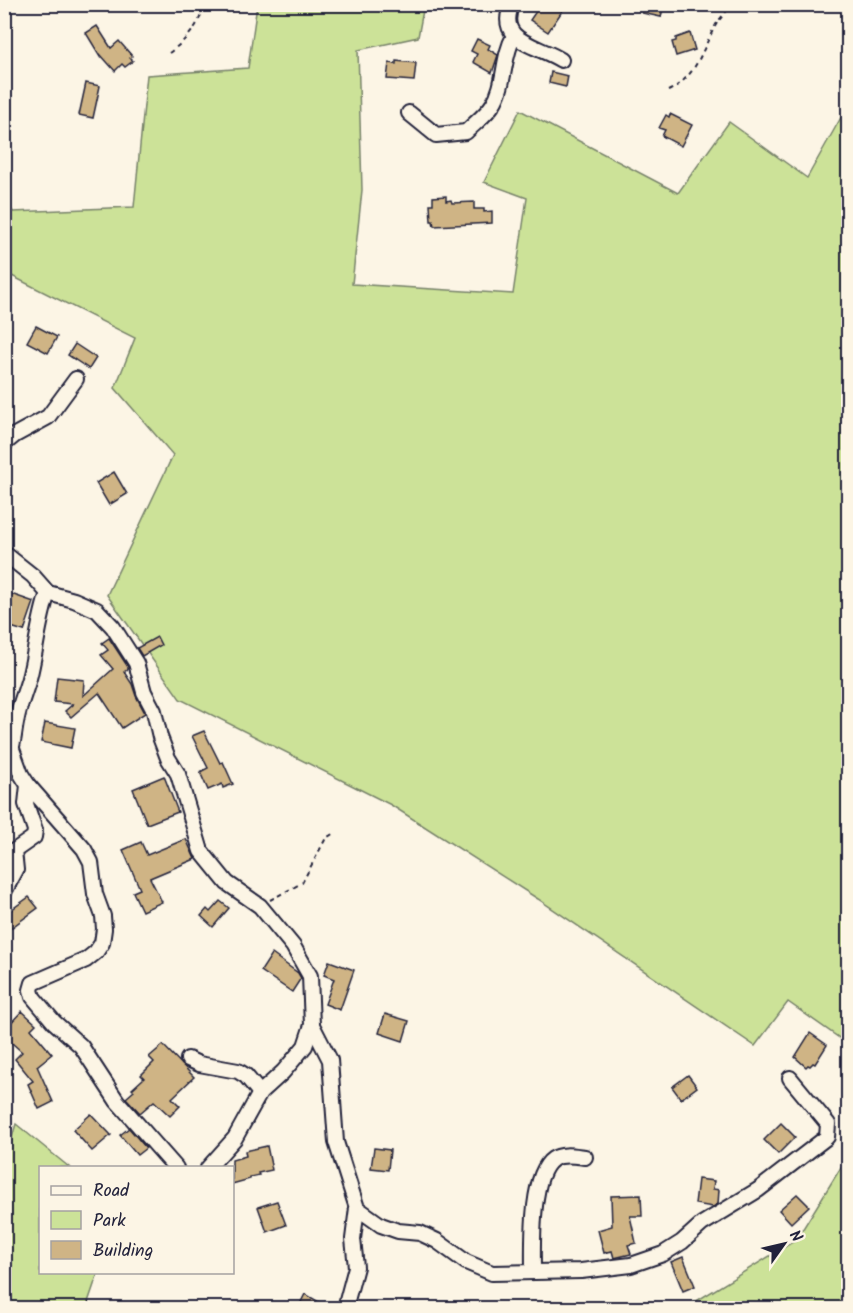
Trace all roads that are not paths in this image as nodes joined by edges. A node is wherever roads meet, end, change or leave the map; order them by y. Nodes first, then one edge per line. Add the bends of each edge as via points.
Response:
1 (512, 4) edge
2 (514, 36) junction
3 (561, 60) dead end
4 (409, 113) dead end
5 (76, 379) dead end
6 (4, 444) edge
7 (4, 553) edge
8 (48, 593) junction
9 (12, 749) junction
10 (4, 762) edge
11 (28, 785) junction
12 (4, 892) edge
13 (312, 1025) junction
14 (188, 1059) dead end
15 (790, 1078) dead end
16 (260, 1093) junction
17 (585, 1157) dead end
18 (175, 1166) edge
19 (209, 1166) edge
20 (357, 1208) junction
21 (532, 1272) junction
22 (345, 1308) edge

1 - 2 street via 508,27
2 - 3 street
2 - 4 street via 508,45 493,105 466,132 436,135
5 - 6 street via 48,417
7 - 8 street
8 - 9 street
8 - 13 street via 97,610 136,663 159,737 178,774 201,851 227,883 260,906 293,946 310,976
9 - 10 street
9 - 11 street
11 - 12 street via 26,804 34,837 14,851 16,870
11 - 18 street via 91,862 104,929 96,952 33,983 33,997 81,1046 117,1101
13 - 16 street via 305,1046
13 - 20 street via 330,1059 336,1142
14 - 16 street via 238,1071
15 - 21 street via 828,1124 827,1137 758,1190 702,1224 663,1254 631,1265
16 - 19 street via 235,1138
17 - 21 street via 555,1158 540,1178 532,1227
20 - 21 street via 381,1226 420,1233 466,1262 492,1273
20 - 22 street via 353,1239 356,1267

